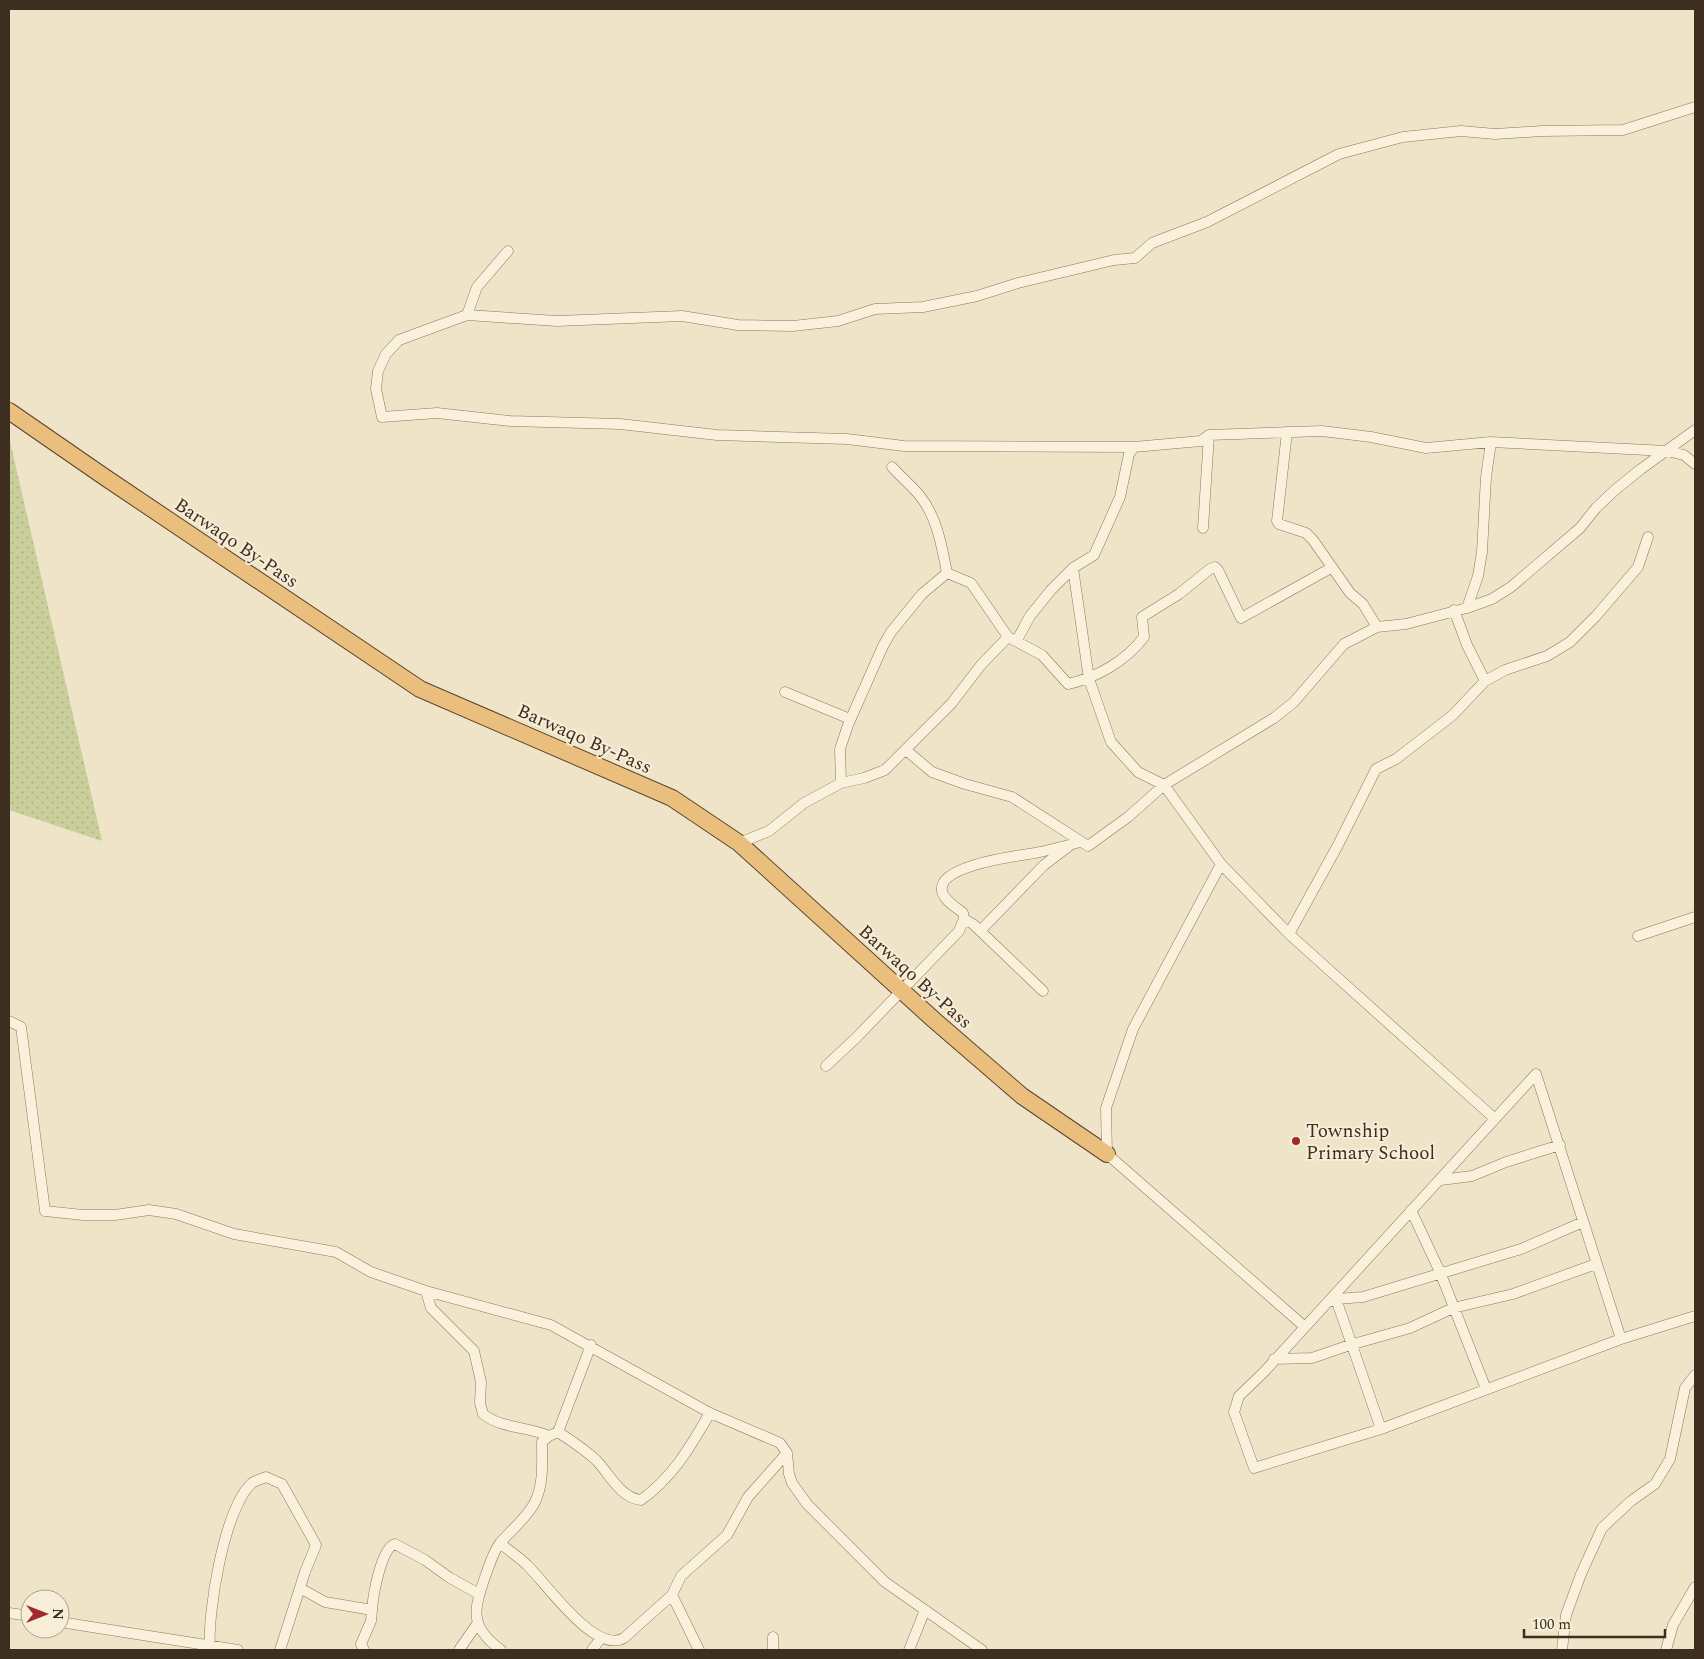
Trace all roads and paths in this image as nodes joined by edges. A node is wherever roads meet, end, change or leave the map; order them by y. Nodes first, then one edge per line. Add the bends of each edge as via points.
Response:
1 (1695, 107) edge
2 (508, 251) dead end
3 (467, 315) junction
4 (9, 410) edge
5 (1695, 430) edge
6 (1287, 432) junction
7 (1209, 435) junction
8 (1491, 442) junction
9 (1134, 446) junction
10 (1667, 451) junction
11 (1695, 464) edge
12 (892, 468) dead end
13 (1203, 528) dead end
14 (1648, 537) dead end
15 (1074, 568) junction
16 (1331, 568) junction
17 (947, 573) junction
18 (1467, 608) junction
19 (1454, 610) junction
20 (1377, 627) junction
21 (1012, 638) junction
22 (1090, 680) junction
23 (1485, 681) junction
24 (785, 692) dead end
25 (850, 719) junction
26 (906, 750) junction
27 (841, 783) junction
28 (1164, 785) junction
29 (739, 843) junction
30 (1076, 843) junction
31 (1221, 864) junction
32 (1695, 917) edge
33 (964, 919) junction
34 (980, 931) junction
35 (1289, 934) junction
36 (1638, 936) dead end
37 (903, 990) junction
38 (1043, 991) dead end
39 (9, 1021) edge
40 (826, 1066) dead end
41 (1494, 1118) junction
42 (1560, 1145) junction
43 (1107, 1154) junction
44 (1441, 1180) junction
45 (1411, 1210) junction
46 (1583, 1222) junction
47 (1596, 1264) junction
48 (1440, 1272) junction
49 (426, 1291) junction
50 (1331, 1301) junction
51 (1453, 1308) junction
52 (1695, 1316) edge
53 (1305, 1327) junction
54 (1621, 1339) junction
55 (591, 1345) junction
56 (1350, 1345) junction
57 (1274, 1359) junction
58 (1695, 1375) edge
59 (1486, 1389) junction
60 (710, 1413) junction
61 (1381, 1429) junction
62 (554, 1434) junction
63 (787, 1453) junction
64 (500, 1543) junction
65 (1695, 1587) edge
66 (300, 1588) junction
67 (479, 1594) junction
68 (672, 1596) junction
69 (372, 1610) junction
70 (924, 1610) junction
71 (70, 1624) edge
72 (477, 1624) junction
73 (773, 1637) dead end
74 (601, 1638) junction
75 (210, 1647) edge
76 (238, 1650) edge
77 (280, 1650) edge
78 (364, 1650) edge
79 (459, 1650) edge
80 (501, 1650) edge
81 (592, 1650) edge
82 (699, 1650) edge
83 (773, 1650) edge
84 (910, 1650) edge
85 (982, 1650) edge
86 (1562, 1650) edge
87 (1666, 1650) edge

1 - 3 street via 1623,130 1495,134 1461,131 1403,137 1339,154 1207,222 1152,243 1135,258 1104,262 977,296 923,306 875,310 838,321 793,326 738,325 682,316 557,321
2 - 3 street via 477,287
3 - 9 street via 399,340 386,354 378,371 376,390 382,418 437,413 510,421 620,424 717,435 847,439 904,446
4 - 29 highway, Barwaqo By-Pass via 420,689 672,798
5 - 10 street
6 - 7 street
6 - 8 street via 1322,431 1426,448
6 - 16 street via 1277,521 1313,540
7 - 9 street via 1200,441
7 - 13 street
8 - 10 street
8 - 18 street via 1482,552
9 - 15 street via 1129,454 1120,497 1094,555
10 - 11 street via 1684,454
10 - 18 street via 1615,490 1580,528 1511,587 1492,599
12 - 17 street via 928,508
14 - 23 street via 1638,567 1570,642 1547,656 1505,670
15 - 21 street
15 - 22 street
16 - 20 street via 1363,604
16 - 22 street via 1241,618 1218,570 1215,567 1210,569 1179,594 1142,617 1144,637 1136,647
17 - 21 street via 971,583
17 - 25 street via 922,594 891,632
18 - 19 street
19 - 20 street via 1406,624
19 - 23 street
20 - 28 street via 1344,644 1294,702 1274,718
21 - 22 street via 1051,663 1068,684
21 - 26 street via 982,665 951,704
22 - 28 street via 1111,742 1138,772
23 - 35 street via 1453,715 1396,760 1376,769
24 - 25 street
25 - 27 street via 840,749
26 - 27 street via 885,770
26 - 30 street via 932,772 1012,797 1043,815
27 - 29 street via 804,803 769,831
28 - 30 street via 1088,846
28 - 31 street
29 - 37 highway, Barwaqo By-Pass
30 - 33 street via 978,864 951,875 944,882 942,891 947,900 963,913
30 - 34 street via 1044,865
31 - 35 street
31 - 43 street via 1133,1028 1106,1108
32 - 36 street
33 - 34 street
33 - 37 street via 959,931
34 - 38 street
35 - 41 street
37 - 40 street
37 - 43 highway, Barwaqo By-Pass via 1022,1096
39 - 49 street via 21,1027 45,1210 83,1215 149,1210 176,1214 234,1234 336,1252 371,1272
41 - 42 street via 1536,1074
41 - 44 street
42 - 44 street via 1472,1176
42 - 46 street
43 - 53 street
44 - 45 street
45 - 48 street
45 - 50 street
46 - 47 street
46 - 48 street via 1521,1249
47 - 51 street via 1513,1294
47 - 54 street
48 - 50 street via 1363,1297
48 - 51 street
49 - 55 street via 551,1325
49 - 62 street via 431,1308 474,1351 480,1374 483,1414 498,1424
50 - 53 street
50 - 56 street
51 - 56 street via 1410,1328
51 - 59 street
52 - 54 street
53 - 57 street
54 - 59 street
55 - 60 street
55 - 62 street
56 - 57 street via 1312,1358
56 - 61 street
57 - 61 street via 1239,1396 1235,1405 1239,1429 1254,1468
58 - 86 street via 1685,1388 1670,1459 1655,1484 1602,1528 1566,1615
59 - 61 street
60 - 62 street via 680,1463 661,1486 641,1500 619,1487 579,1445
60 - 63 street via 780,1443
62 - 64 street via 542,1442 543,1469 534,1503
63 - 68 street via 748,1497 727,1535 681,1576
63 - 70 street via 792,1483 808,1504 885,1582
64 - 67 street
64 - 74 street via 528,1566 559,1604
65 - 87 street via 1673,1625
66 - 69 street via 325,1602
66 - 75 street via 316,1545 282,1484 266,1477 253,1483 232,1516 216,1580
66 - 77 street
67 - 69 street via 395,1544 390,1547 378,1576
67 - 72 street
68 - 74 street via 621,1640
68 - 82 street
69 - 78 street via 372,1621 362,1644
70 - 84 street
70 - 85 street
71 - 75 street
72 - 79 street
72 - 80 street via 482,1634
73 - 83 street
74 - 81 street
75 - 76 street

